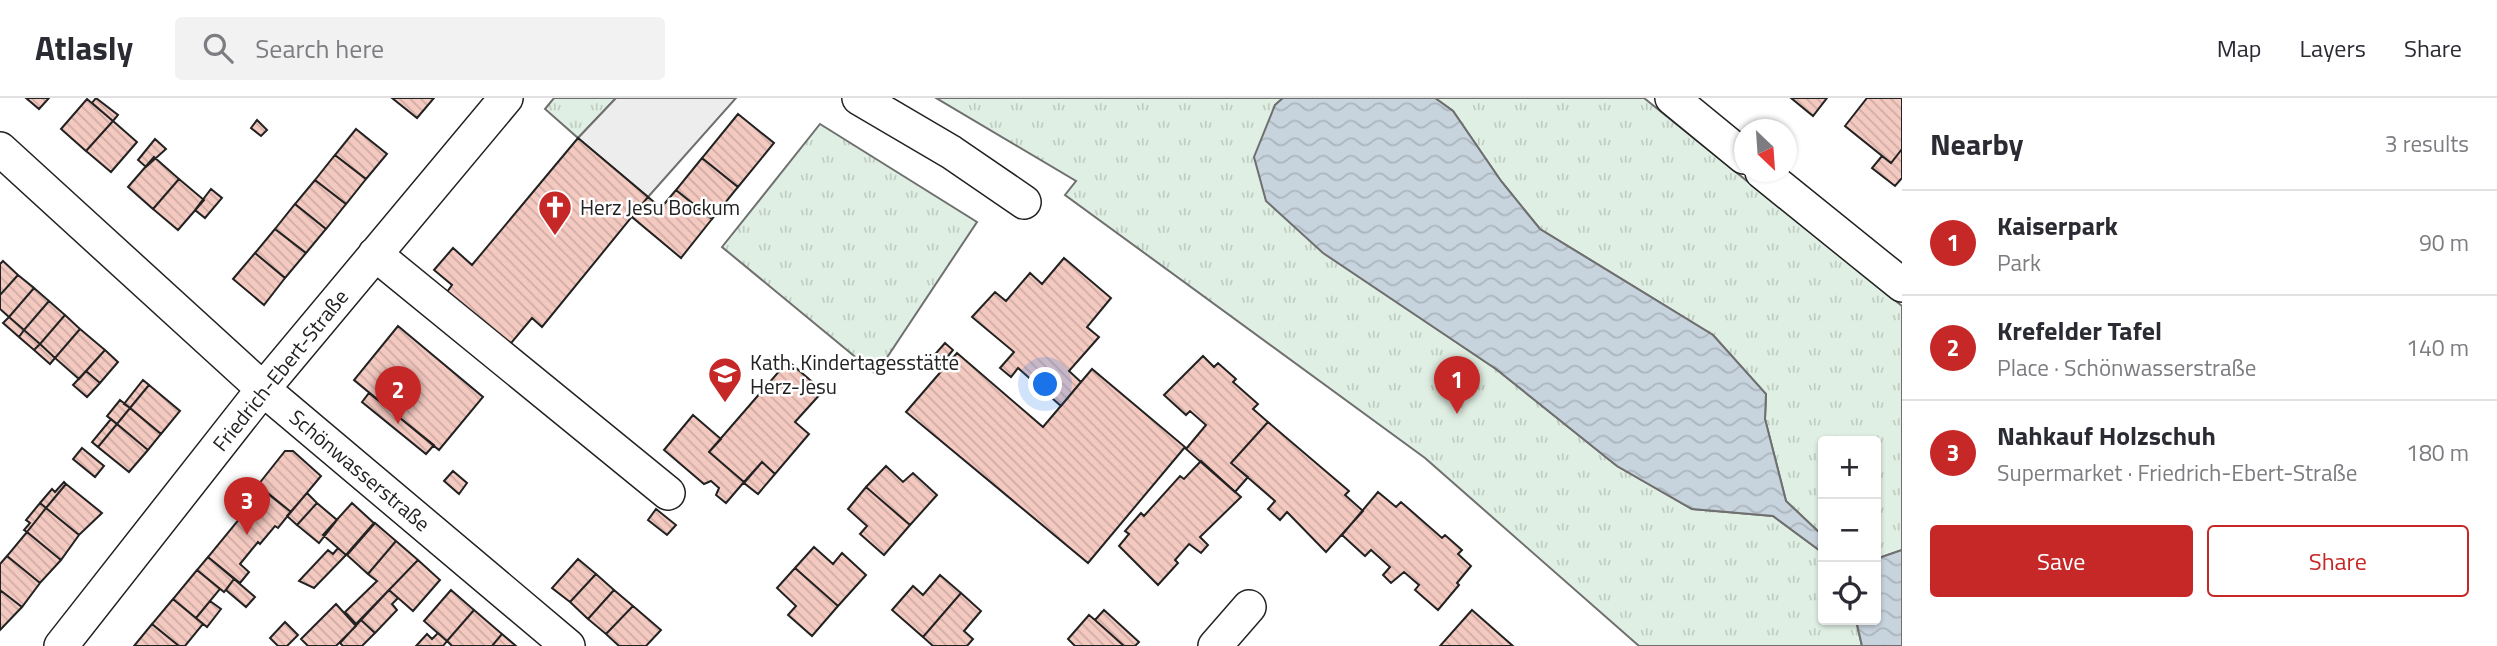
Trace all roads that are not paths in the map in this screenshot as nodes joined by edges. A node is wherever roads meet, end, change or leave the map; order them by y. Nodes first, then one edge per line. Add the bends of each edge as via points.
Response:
1 (506, 98) edge
2 (859, 98) edge
3 (1672, 98) edge
4 (1734, 148) edge
5 (0, 149) edge
6 (1774, 182) edge
7 (1024, 202) dead end
8 (375, 254) junction
9 (1902, 285) edge
10 (263, 389) junction
11 (668, 493) dead end
12 (1249, 607) dead end
13 (61, 646) edge
14 (568, 646) edge
15 (1215, 646) edge

1 - 8 street, Friedrich-Ebert-Straße
2 - 7 street
3 - 4 street
5 - 10 street, Schönwasserstraße
6 - 9 street
8 - 10 street, Friedrich-Ebert-Straße
8 - 11 street
10 - 13 street, Friedrich-Ebert-Straße
10 - 14 street, Schönwasserstraße
12 - 15 street

